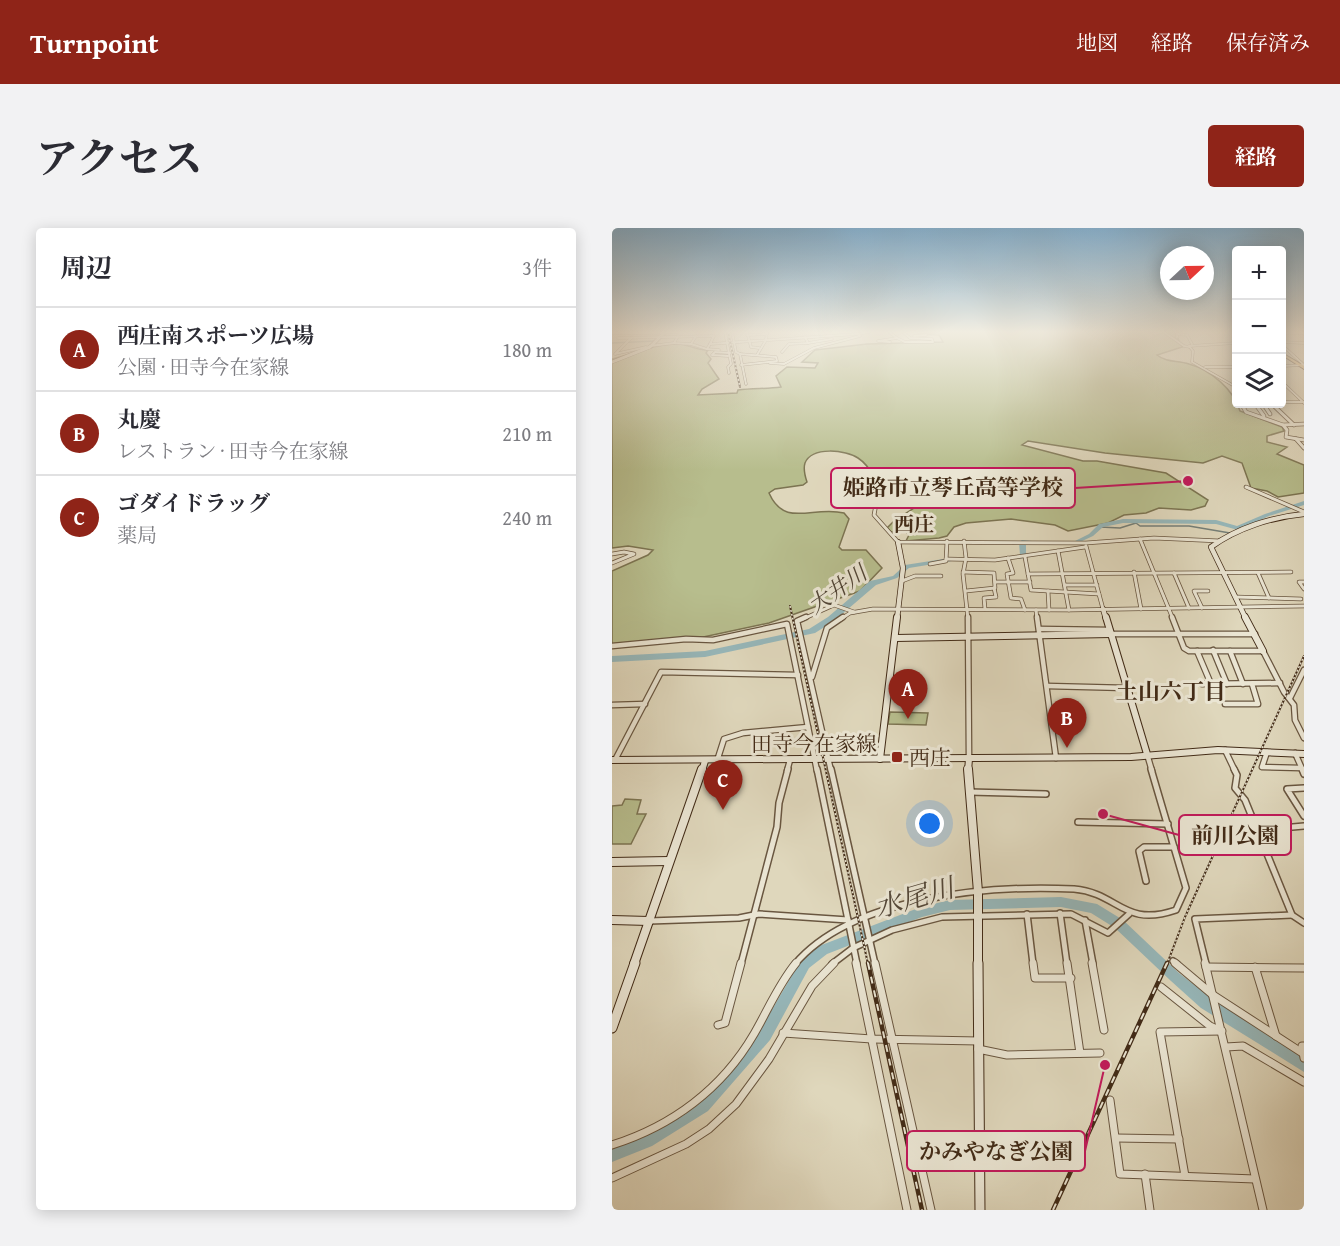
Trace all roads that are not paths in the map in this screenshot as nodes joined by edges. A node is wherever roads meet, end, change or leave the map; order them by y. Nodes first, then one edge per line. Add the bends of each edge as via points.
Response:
1 (744, 378) edge
2 (746, 384) dead end
3 (1286, 387) edge
4 (1286, 402) edge
5 (1303, 402) edge
6 (1244, 408) edge
7 (1258, 408) edge
8 (1266, 408) edge
9 (1276, 408) edge
10 (1270, 414) dead end
11 (1269, 419) junction
12 (1294, 424) junction
13 (1304, 424) edge
14 (1283, 425) junction
15 (1296, 439) junction
16 (1304, 440) edge
17 (1304, 448) edge
18 (1246, 487) dead end
19 (877, 499) dead end
20 (1304, 513) edge
21 (1140, 538) junction
22 (947, 541) junction
23 (964, 541) junction
24 (1220, 541) junction
25 (898, 542) junction
26 (1086, 545) junction
27 (1058, 551) junction
28 (612, 554) edge
29 (1026, 557) junction
30 (966, 558) junction
31 (1008, 558) junction
32 (946, 559) junction
33 (612, 562) edge
34 (930, 564) dead end
35 (963, 572) junction
36 (1134, 572) junction
37 (1155, 572) junction
38 (1062, 573) junction
39 (1094, 573) junction
40 (1174, 573) junction
41 (1258, 573) junction
42 (1291, 573) dead end
43 (1028, 574) junction
44 (1223, 574) junction
45 (941, 576) dead end
46 (995, 576) junction
47 (1007, 576) junction
48 (902, 581) junction
49 (1008, 581) junction
50 (995, 582) junction
51 (1030, 582) junction
52 (1304, 582) edge
53 (1065, 585) junction
54 (1097, 585) junction
55 (994, 588) junction
56 (1304, 589) edge
57 (966, 591) junction
58 (1048, 591) junction
59 (1208, 591) dead end
60 (1011, 593) junction
61 (1066, 593) junction
62 (996, 594) junction
63 (1099, 594) junction
64 (1236, 597) junction
65 (1269, 598) junction
66 (1301, 599) dead end
67 (1304, 606) edge
68 (1241, 607) junction
69 (899, 608) junction
70 (1169, 608) junction
71 (1189, 608) junction
72 (1202, 608) junction
73 (968, 609) junction
74 (985, 609) junction
75 (1103, 609) junction
76 (1141, 609) junction
77 (1025, 610) junction
78 (1036, 610) junction
79 (1049, 610) junction
80 (1069, 610) junction
81 (854, 612) junction
82 (798, 624) junction
83 (787, 626) junction
84 (1040, 629) junction
85 (1110, 632) junction
86 (1180, 634) junction
87 (1255, 634) junction
88 (969, 637) junction
89 (1041, 637) junction
90 (896, 638) junction
91 (612, 646) edge
92 (1213, 650) junction
93 (1197, 651) junction
94 (1230, 651) junction
95 (1263, 651) junction
96 (1304, 670) edge
97 (798, 675) junction
98 (812, 679) junction
99 (1280, 683) junction
100 (1202, 684) dead end
101 (1211, 684) junction
102 (1227, 684) junction
103 (1243, 684) junction
104 (1252, 684) junction
105 (1047, 686) junction
106 (1127, 688) junction
107 (1290, 699) junction
108 (645, 704) junction
109 (1225, 704) dead end
110 (612, 705) edge
111 (808, 727) junction
112 (1301, 727) edge
113 (1304, 738) edge
114 (1225, 750) junction
115 (1267, 752) junction
116 (1296, 753) junction
117 (1147, 754) junction
118 (1304, 754) edge
119 (1056, 758) junction
120 (815, 759) junction
121 (880, 759) junction
122 (969, 759) junction
123 (790, 760) junction
124 (829, 760) junction
125 (705, 761) junction
126 (717, 761) junction
127 (613, 762) edge
128 (1301, 768) junction
129 (1304, 774) edge
130 (1304, 788) edge
131 (969, 792) junction
132 (1046, 794) dead end
133 (1304, 816) edge
134 (1078, 822) dead end
135 (1168, 824) junction
136 (1304, 826) edge
137 (1259, 830) junction
138 (1174, 847) junction
139 (669, 861) junction
140 (612, 862) edge
141 (1146, 881) dead end
142 (978, 892) junction
143 (1060, 913) junction
144 (1027, 914) junction
145 (1129, 914) junction
146 (1292, 915) junction
147 (752, 916) junction
148 (978, 916) junction
149 (866, 917) junction
150 (612, 920) edge
151 (1085, 920) junction
152 (649, 921) junction
153 (848, 923) junction
154 (1304, 923) edge
155 (871, 941) junction
156 (854, 948) junction
157 (1173, 962) dead end
158 (1206, 967) junction
159 (1255, 967) junction
160 (1304, 968) edge
161 (1071, 978) junction
162 (1161, 987) dead end
163 (1213, 995) junction
164 (718, 1025) dead end
165 (612, 1028) edge
166 (1104, 1030) dead end
167 (1222, 1031) junction
168 (783, 1033) junction
169 (1276, 1036) junction
170 (872, 1039) junction
171 (893, 1039) junction
172 (979, 1045) junction
173 (1226, 1047) junction
174 (1080, 1053) junction
175 (1100, 1053) dead end
176 (1304, 1053) edge
177 (1304, 1082) edge
178 (1110, 1100) dead end
179 (1116, 1138) junction
180 (1179, 1139) junction
181 (612, 1145) edge
182 (1145, 1174) junction
183 (1185, 1176) junction
184 (612, 1178) edge
185 (1255, 1179) junction
186 (907, 1210) edge
187 (932, 1210) edge
188 (980, 1210) edge
189 (1150, 1210) edge
190 (1263, 1210) edge

1 - 2 street
3 - 5 street
4 - 5 street
6 - 11 street
7 - 11 street
8 - 10 street
9 - 12 street
11 - 14 street
12 - 13 street
12 - 14 street
14 - 15 street via 1286,437
15 - 16 street
15 - 17 street
18 - 20 street
19 - 25 street via 874,515
20 - 24 street via 1286,515
21 - 24 street
21 - 26 street
21 - 37 street
22 - 23 street
22 - 25 street
22 - 32 street
23 - 26 street
23 - 30 street
24 - 44 street via 1211,551
25 - 48 street
26 - 27 street
26 - 39 street
27 - 29 street
27 - 38 street
28 - 33 street via 634,554
29 - 31 street
29 - 43 street
30 - 31 street
30 - 32 street
30 - 35 street
31 - 47 street via 1013,573
32 - 34 street
35 - 46 street
35 - 57 street
36 - 37 street
36 - 39 street
36 - 76 street
37 - 40 street
37 - 70 street
38 - 39 street
38 - 43 street
38 - 53 street
39 - 54 street
40 - 44 street
40 - 71 street
41 - 42 street
41 - 44 street
41 - 65 street
43 - 51 street
44 - 64 street
45 - 48 street via 915,576
46 - 47 street
46 - 50 street
47 - 49 street
48 - 69 street
49 - 50 street
49 - 51 street
49 - 60 street
50 - 55 street
51 - 58 street via 1031,590
52 - 56 street via 1299,582
53 - 54 street
53 - 61 street
54 - 63 street
55 - 57 street
55 - 62 street
57 - 73 street
58 - 61 street
58 - 79 street
59 - 72 street via 1194,591
60 - 62 street
60 - 77 street via 1011,598 1023,601
61 - 63 street
61 - 80 street
62 - 74 street via 984,598
63 - 75 street
64 - 65 street
64 - 68 street
65 - 66 street
67 - 68 street
68 - 72 street
68 - 87 street
69 - 73 street
69 - 81 street
69 - 90 street
70 - 71 street
70 - 76 street
70 - 86 street
71 - 72 street
73 - 74 street
73 - 88 street
74 - 77 street
75 - 76 street
75 - 80 street
75 - 85 street
77 - 78 street
78 - 79 street
78 - 84 street
79 - 80 street
81 - 82 street via 829,605
81 - 98 street via 827,628
82 - 83 street
82 - 98 street
83 - 91 street via 713,640
83 - 97 street
84 - 85 street
84 - 89 street
85 - 86 street
85 - 89 street
85 - 106 street
86 - 87 street
86 - 93 street via 1184,648
87 - 95 street
88 - 89 street
88 - 90 street
88 - 122 street
89 - 105 street
90 - 121 street
92 - 93 street
92 - 94 street
92 - 102 street
93 - 101 street
94 - 95 street
94 - 103 street
95 - 99 street
96 - 107 street
97 - 108 street via 661,672
97 - 111 street
98 - 124 street
99 - 104 street
99 - 107 street
100 - 101 street
101 - 102 street
102 - 103 street
103 - 104 street
104 - 109 street via 1258,704
105 - 106 street
105 - 119 street
106 - 117 street
107 - 112 street
108 - 110 street
108 - 127 street
111 - 120 street
111 - 126 street via 724,739
112 - 113 street
114 - 115 street, 田寺今在家線
114 - 117 street, 田寺今在家線
114 - 137 street via 1237,775 1235,788
115 - 116 street, 田寺今在家線
115 - 128 street via 1262,767
116 - 118 street, 田寺今在家線
116 - 128 street
117 - 119 street, 田寺今在家線
117 - 135 street
119 - 122 street, 田寺今在家線
120 - 123 street, 田寺今在家線
120 - 124 street, 田寺今在家線
120 - 153 street
121 - 122 street, 田寺今在家線
121 - 124 street, 田寺今在家線
122 - 131 street
123 - 126 street, 田寺今在家線
123 - 147 street via 777,827
124 - 149 street
125 - 126 street, 田寺今在家線
125 - 127 street, 田寺今在家線
125 - 139 street
128 - 129 street
130 - 133 street via 1287,789
131 - 132 street
131 - 142 street
134 - 135 street
135 - 138 street
136 - 137 street
137 - 146 street
138 - 141 street via 1144,847 1139,851
138 - 145 street via 1186,888 1176,910 1158,917
139 - 140 street
139 - 152 street
142 - 145 street via 1076,889 1096,894
142 - 148 street
142 - 149 street via 909,901
143 - 144 street
143 - 151 street
143 - 161 street
144 - 148 street
144 - 161 street via 1035,978
145 - 151 street via 1108,933
146 - 154 street
146 - 158 street via 1194,919
147 - 152 street
147 - 153 street
147 - 164 street via 725,1023
148 - 155 street via 914,923
148 - 172 street
149 - 153 street
149 - 155 street
150 - 152 street
151 - 166 street
152 - 165 street
153 - 156 street
153 - 181 street via 819,941 790,969 740,1058 709,1090 664,1124
155 - 156 street
155 - 171 street
156 - 168 street via 822,974
156 - 170 street
157 - 163 street
158 - 159 street
158 - 163 street
159 - 160 street
159 - 169 street
161 - 174 street
162 - 167 street
163 - 167 street
163 - 169 street
167 - 173 street
167 - 180 street via 1160,1032
168 - 170 street
168 - 184 street via 750,1087 709,1129 671,1152
169 - 176 street
170 - 171 street
170 - 186 street
171 - 172 street
171 - 187 street
172 - 174 street via 1007,1055
172 - 188 street
173 - 177 street via 1243,1046
173 - 185 street
174 - 175 street
178 - 179 street
179 - 180 street
179 - 182 street via 1120,1174
180 - 183 street
182 - 183 street
182 - 189 street
183 - 185 street
185 - 190 street

